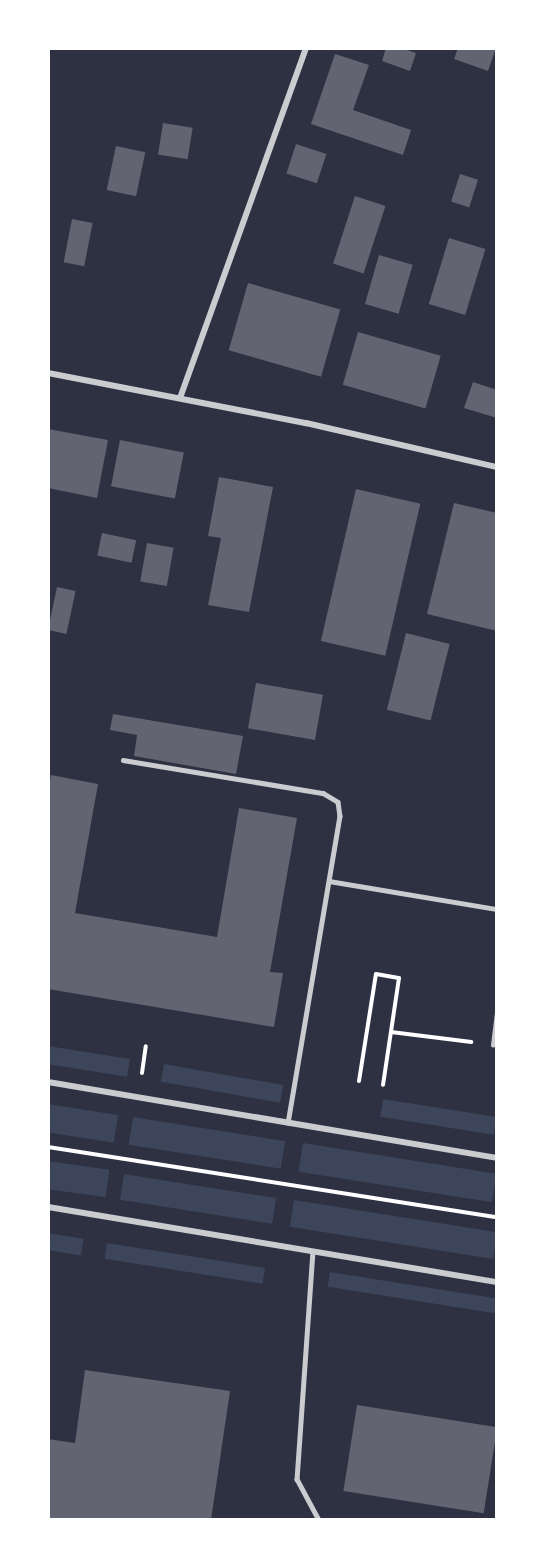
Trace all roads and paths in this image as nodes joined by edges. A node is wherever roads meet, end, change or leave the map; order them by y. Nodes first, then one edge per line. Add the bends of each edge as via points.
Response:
1 (306, 48) edge
2 (48, 373) edge
3 (180, 398) junction
4 (497, 467) edge
5 (123, 760) dead end
6 (329, 881) junction
7 (497, 909) edge
8 (497, 1014) edge
9 (391, 1032) junction
10 (493, 1045) joint
11 (359, 1081) dead end
12 (48, 1082) edge
13 (383, 1085) dead end
14 (288, 1123) junction
15 (48, 1147) edge
16 (497, 1158) edge
17 (48, 1206) edge
18 (497, 1217) edge
19 (313, 1251) junction
20 (497, 1282) edge
21 (319, 1520) edge

1 - 3 street
2 - 3 street
3 - 4 street
5 - 6 lane via 332,796 338,802 340,816
6 - 7 lane
6 - 14 lane
8 - 10 lane
9 - 10 path
9 - 11 path via 399,978 376,974
9 - 13 path
12 - 14 street
14 - 16 street
15 - 18 path
17 - 19 street
19 - 20 street
19 - 21 lane via 297,1479

